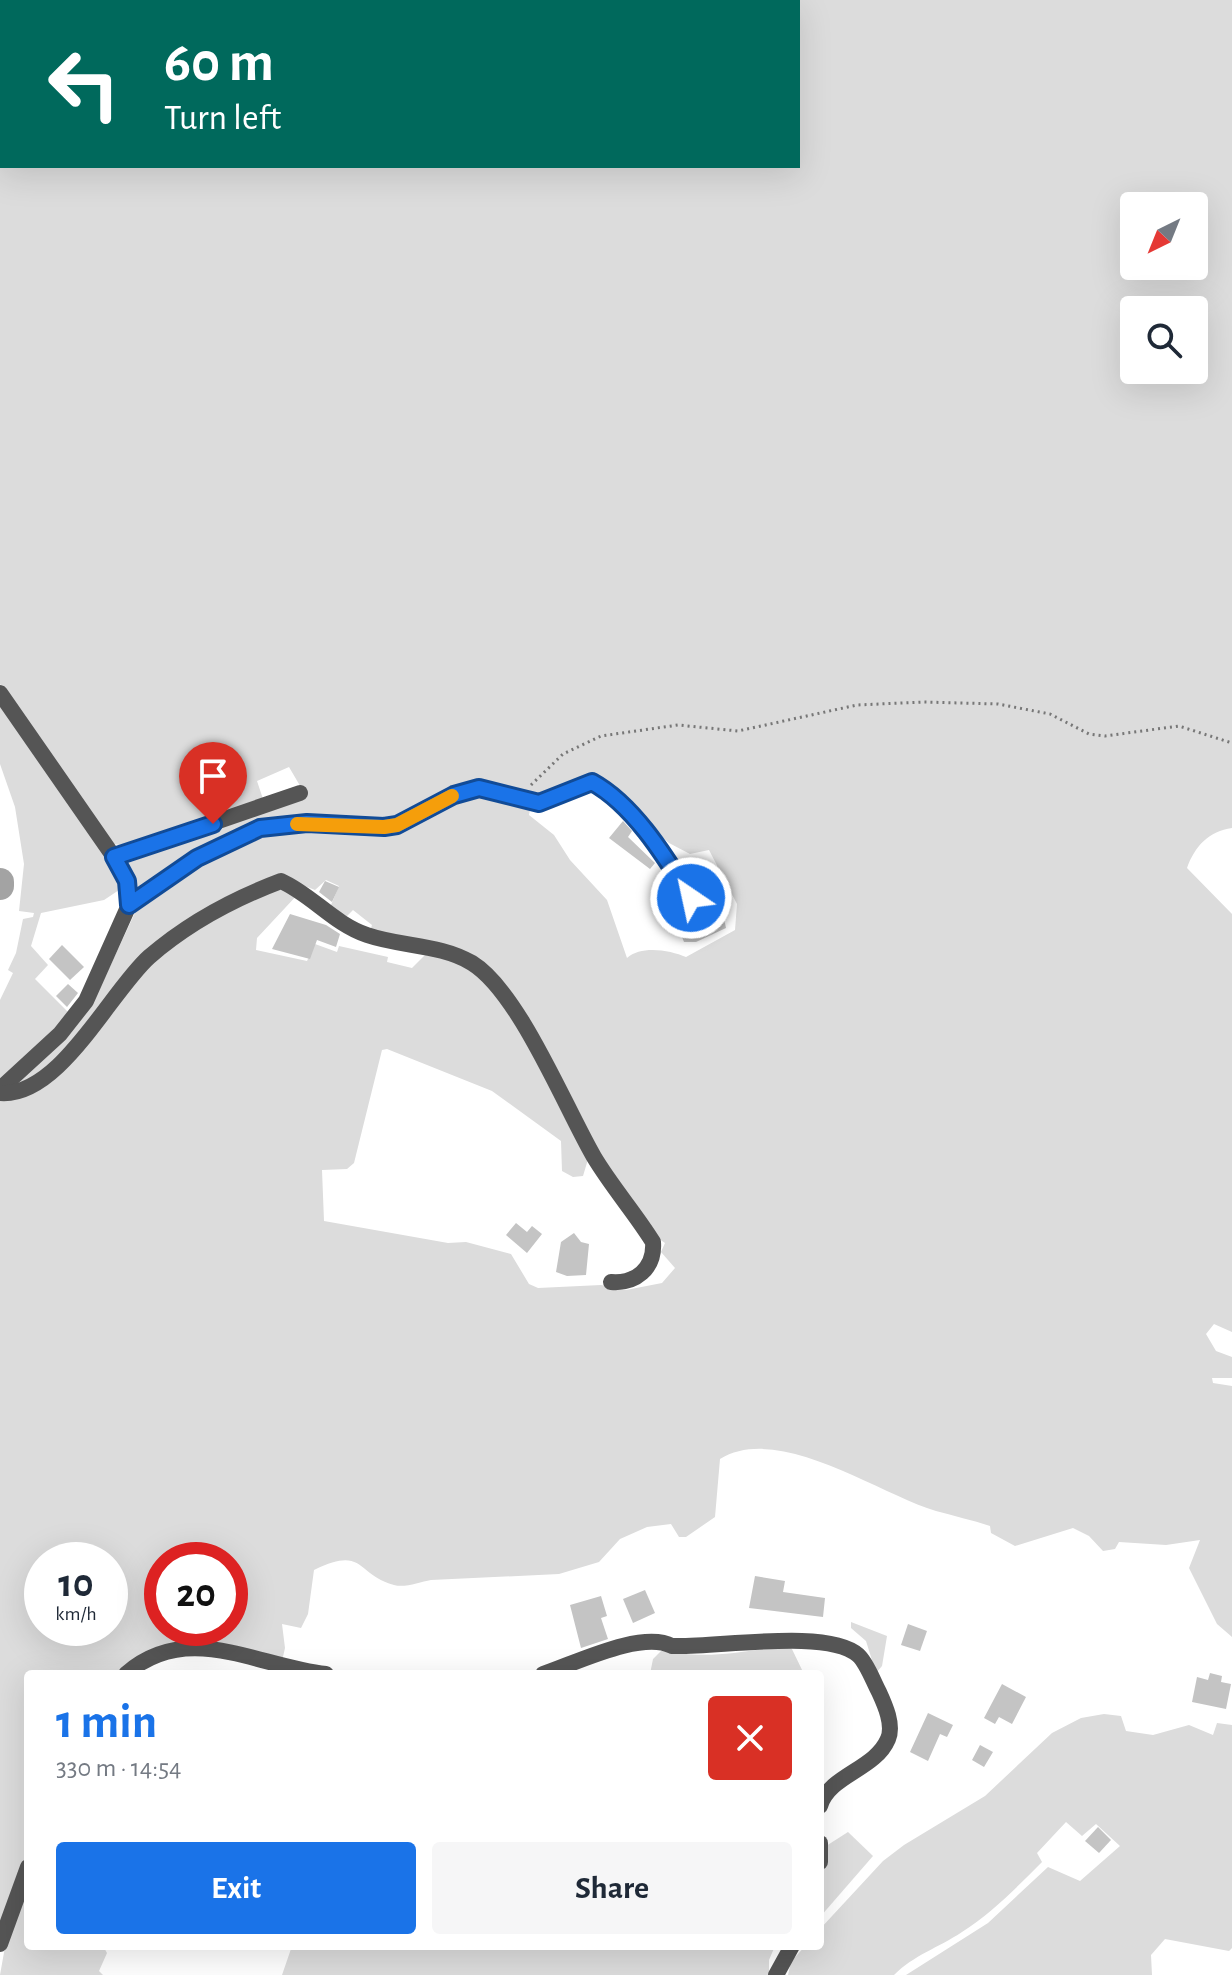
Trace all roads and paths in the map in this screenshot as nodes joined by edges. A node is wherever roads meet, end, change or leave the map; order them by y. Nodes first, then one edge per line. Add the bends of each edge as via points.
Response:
1 (0, 693) edge
2 (1232, 743) edge
3 (300, 793) dead end
4 (509, 794) junction
5 (114, 857) junction
6 (691, 898) dead end
7 (129, 905) junction
8 (0, 1091) edge
9 (611, 1282) dead end
10 (134, 1670) edge
11 (294, 1670) edge
12 (554, 1670) edge
13 (824, 1794) edge
14 (24, 1878) edge
15 (0, 1944) edge
16 (790, 1950) edge
17 (776, 1975) edge

1 - 5 street
2 - 4 path via 1179,726 1089,734 1050,714 998,704 857,705 738,731 678,725 601,736 563,754 535,782
3 - 5 street
4 - 6 street via 539,803 592,782 605,789 642,827
4 - 7 street via 479,788 384,827 307,823 260,828 197,858
5 - 7 street via 127,881
7 - 8 street via 86,1001 60,1034
8 - 9 street via 23,1091 63,1059 147,959 185,929 281,881 366,935 452,954 492,981 596,1160 653,1242 645,1269 636,1279
10 - 11 street via 180,1648 210,1646
12 - 13 street via 658,1639 672,1646 788,1640 830,1642 849,1649 860,1657 882,1697 889,1738 876,1756
14 - 15 street
16 - 17 street

